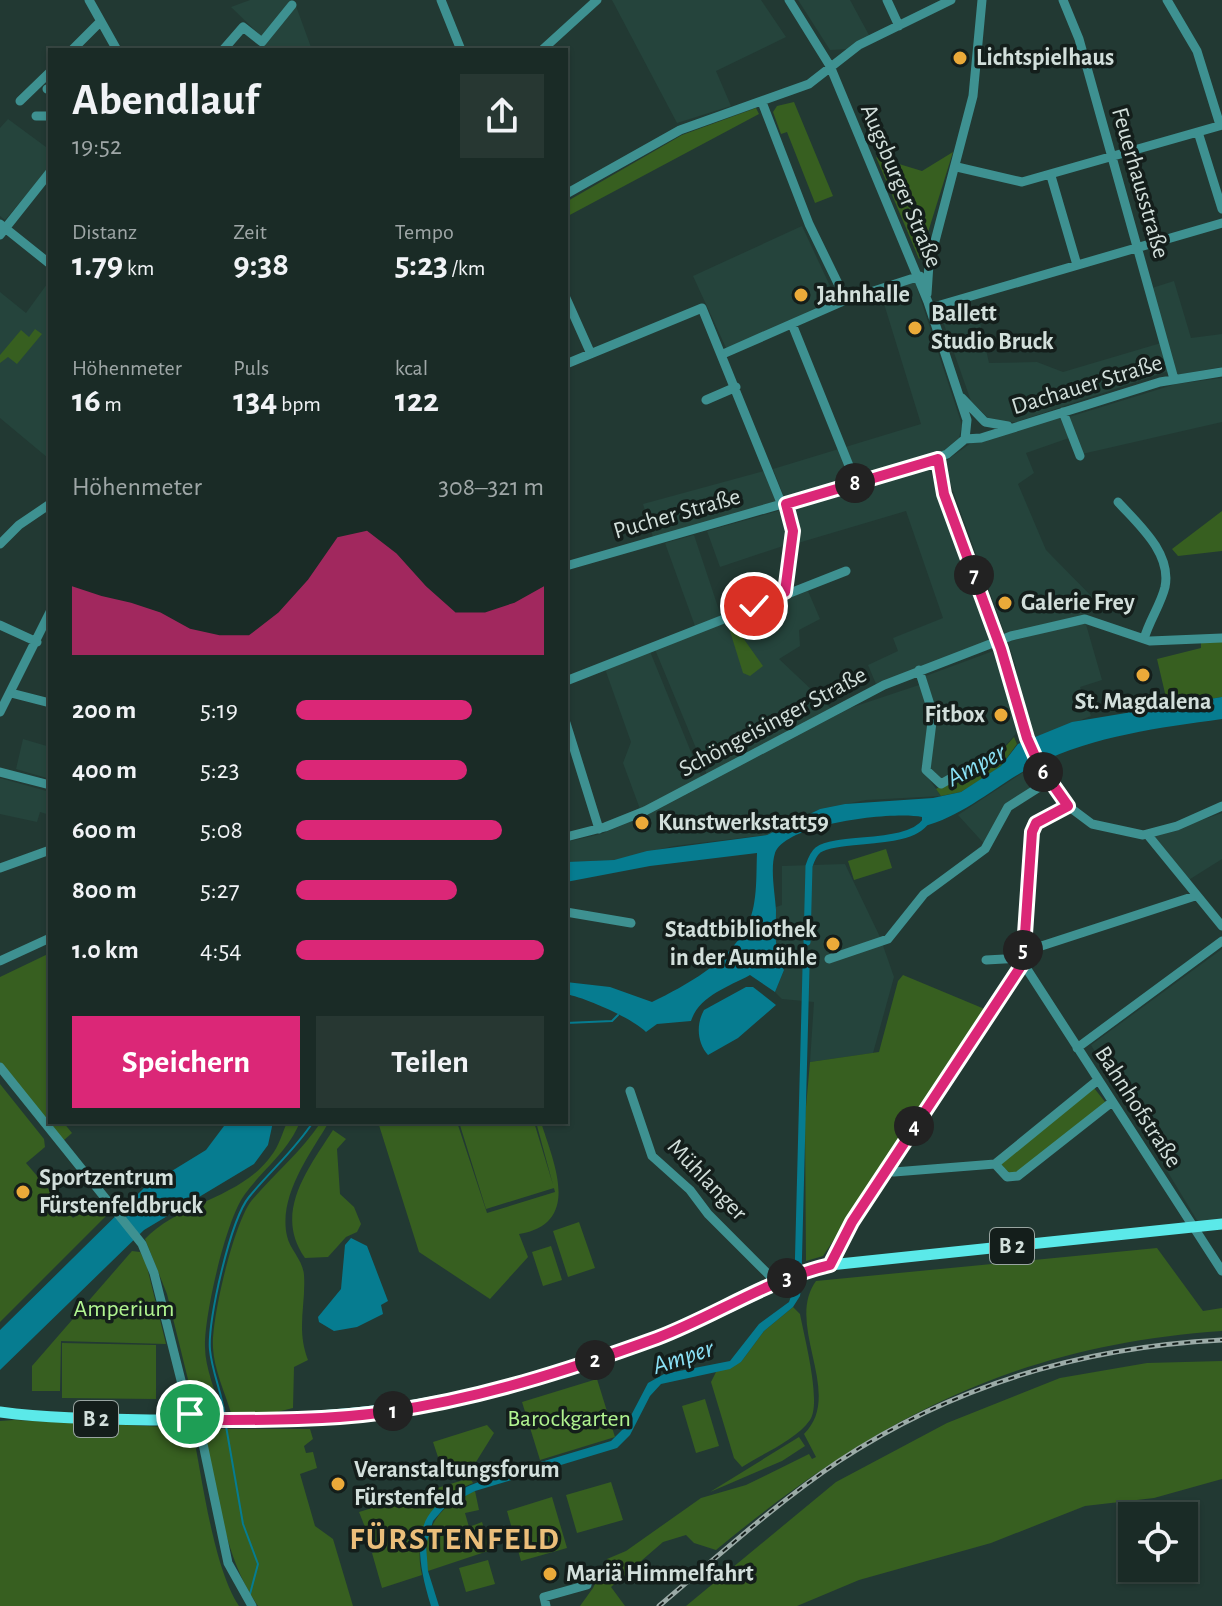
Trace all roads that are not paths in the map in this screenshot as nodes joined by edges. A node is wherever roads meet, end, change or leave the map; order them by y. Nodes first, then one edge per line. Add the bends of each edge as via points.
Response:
1 (89, 0) edge
2 (597, 0) edge
3 (789, 0) edge
4 (887, 0) edge
5 (951, 0) edge
6 (982, 0) edge
7 (1063, 0) edge
8 (1167, 0) edge
9 (443, 1) edge
10 (292, 5) dead end
11 (100, 22) junction
12 (899, 26) junction
13 (74, 48) edge
14 (116, 48) edge
15 (225, 48) edge
16 (460, 48) edge
17 (544, 48) edge
18 (823, 51) junction
19 (851, 51) junction
20 (830, 66) junction
21 (48, 74) edge
22 (821, 78) junction
23 (838, 85) junction
24 (20, 101) dead end
25 (762, 102) junction
26 (36, 116) dead end
27 (48, 116) edge
28 (1221, 125) edge
29 (1198, 132) junction
30 (1112, 158) junction
31 (957, 167) junction
32 (48, 174) edge
33 (1051, 176) junction
34 (568, 193) edge
35 (1222, 209) edge
36 (1222, 223) edge
37 (2, 229) edge
38 (1139, 248) junction
39 (48, 263) edge
40 (1077, 265) junction
41 (922, 275) junction
42 (846, 300) junction
43 (568, 302) edge
44 (929, 305) junction
45 (792, 324) junction
46 (591, 354) junction
47 (723, 354) junction
48 (568, 363) edge
49 (1222, 372) edge
50 (1174, 379) junction
51 (736, 387) junction
52 (959, 395) junction
53 (706, 400) dead end
54 (1063, 412) junction
55 (1020, 426) junction
56 (965, 439) junction
57 (1080, 456) dead end
58 (938, 459) junction
59 (856, 483) junction
60 (1118, 502) dead end
61 (784, 504) junction
62 (48, 505) edge
63 (0, 544) edge
64 (568, 565) edge
65 (846, 571) dead end
66 (783, 595) junction
67 (48, 617) edge
68 (0, 625) edge
69 (1222, 638) edge
70 (1144, 639) junction
71 (998, 641) junction
72 (37, 642) junction
73 (919, 670) junction
74 (568, 680) edge
75 (7, 694) edge
76 (48, 703) edge
77 (0, 712) edge
78 (568, 729) edge
79 (976, 764) dead end
80 (0, 772) edge
81 (1049, 781) junction
82 (48, 784) edge
83 (1068, 806) junction
84 (1222, 806) edge
85 (599, 829) junction
86 (1147, 834) junction
87 (568, 837) edge
88 (48, 851) edge
89 (0, 868) edge
90 (1195, 896) junction
91 (568, 912) edge
92 (631, 923) dead end
93 (1222, 926) edge
94 (48, 939) edge
95 (1222, 941) edge
96 (1023, 958) junction
97 (829, 959) dead end
98 (986, 960) dead end
99 (0, 961) edge
100 (1077, 1048) junction
101 (0, 1067) edge
102 (1098, 1080) junction
103 (630, 1091) dead end
104 (1112, 1102) junction
105 (995, 1164) junction
106 (887, 1167) junction
107 (1222, 1224) edge
108 (1194, 1227) junction
109 (830, 1265) junction
110 (1222, 1271) edge
111 (777, 1283) junction
112 (0, 1412) edge
113 (194, 1420) junction
114 (587, 1585) dead end
115 (252, 1606) edge
116 (546, 1606) edge

1 - 11 street
2 - 17 street
3 - 18 street, Augsburger Straße
4 - 12 street
5 - 12 street
6 - 31 street via 973,96
7 - 30 street, Feuerhausstraße
8 - 28 street via 1197,51
9 - 16 street
10 - 15 street via 262,42 243,27
11 - 13 street
11 - 14 street
12 - 19 street
18 - 19 street
18 - 20 street, Augsburger Straße
19 - 20 street
20 - 22 street
20 - 23 street, Augsburger Straße
21 - 24 street
22 - 23 street
22 - 25 street
23 - 41 street, Augsburger Straße
25 - 34 street via 680,130
25 - 42 street via 809,224
26 - 27 street
28 - 29 street
29 - 30 street
29 - 35 street
30 - 33 street
30 - 38 street, Feuerhausstraße
31 - 33 street via 1016,182
31 - 41 street
32 - 37 street
33 - 40 street
36 - 38 street
37 - 39 street
38 - 40 street
38 - 50 street, Feuerhausstraße
40 - 44 street
41 - 42 street
41 - 44 street
42 - 45 street
43 - 46 street
44 - 52 street
45 - 47 street
45 - 59 street
46 - 47 street via 702,308
46 - 48 street
47 - 51 street
49 - 50 street, Dachauer Straße
50 - 54 street, Dachauer Straße
51 - 53 street
51 - 61 street
52 - 55 street via 985,422
52 - 56 street via 967,420
54 - 55 street, Dachauer Straße
54 - 57 street
55 - 56 street, Dachauer Straße
56 - 58 street
58 - 59 street, Pucher Straße
58 - 71 street via 944,494
59 - 61 street, Pucher Straße
60 - 70 street via 1150,537 1163,563 1165,587
61 - 64 street, Pucher Straße
61 - 66 street via 793,531
62 - 63 street
65 - 66 street
66 - 74 street
67 - 72 street
68 - 72 street
69 - 70 street, Schöngeisinger Straße
70 - 71 street, Schöngeisinger Straße via 1085,619
71 - 73 street, Schöngeisinger Straße
71 - 81 street via 1027,738
72 - 75 street
73 - 79 street via 933,714 926,770 941,784
73 - 85 street, Schöngeisinger Straße via 694,788
75 - 76 street
75 - 77 street
78 - 85 street
80 - 82 street
81 - 83 street
81 - 97 street via 1008,807 985,849 924,894 888,939
83 - 86 street via 1106,829
83 - 96 street via 1036,823 1032,832
84 - 86 street
85 - 87 street, Schöngeisinger Straße
86 - 90 street
88 - 89 street
90 - 93 street
90 - 96 street
91 - 92 street
94 - 99 street
95 - 100 street
96 - 98 street
96 - 100 street, Bahnhofstraße
96 - 106 street
100 - 102 street, Bahnhofstraße
101 - 113 street via 138,1239 154,1273
102 - 104 street, Bahnhofstraße
102 - 105 street
103 - 111 street, Mühlanger via 652,1156
104 - 105 street via 1018,1176 1007,1177
104 - 108 street, Bahnhofstraße
105 - 106 street via 894,1172
106 - 109 street
107 - 108 main road, B 2
108 - 109 main road, B 2
108 - 110 street, Bahnhofstraße
109 - 111 main road, B 2
111 - 113 main road, B 2 via 686,1327 499,1389 377,1413
112 - 113 main road, B 2
113 - 115 street via 228,1563
114 - 116 street via 544,1597

